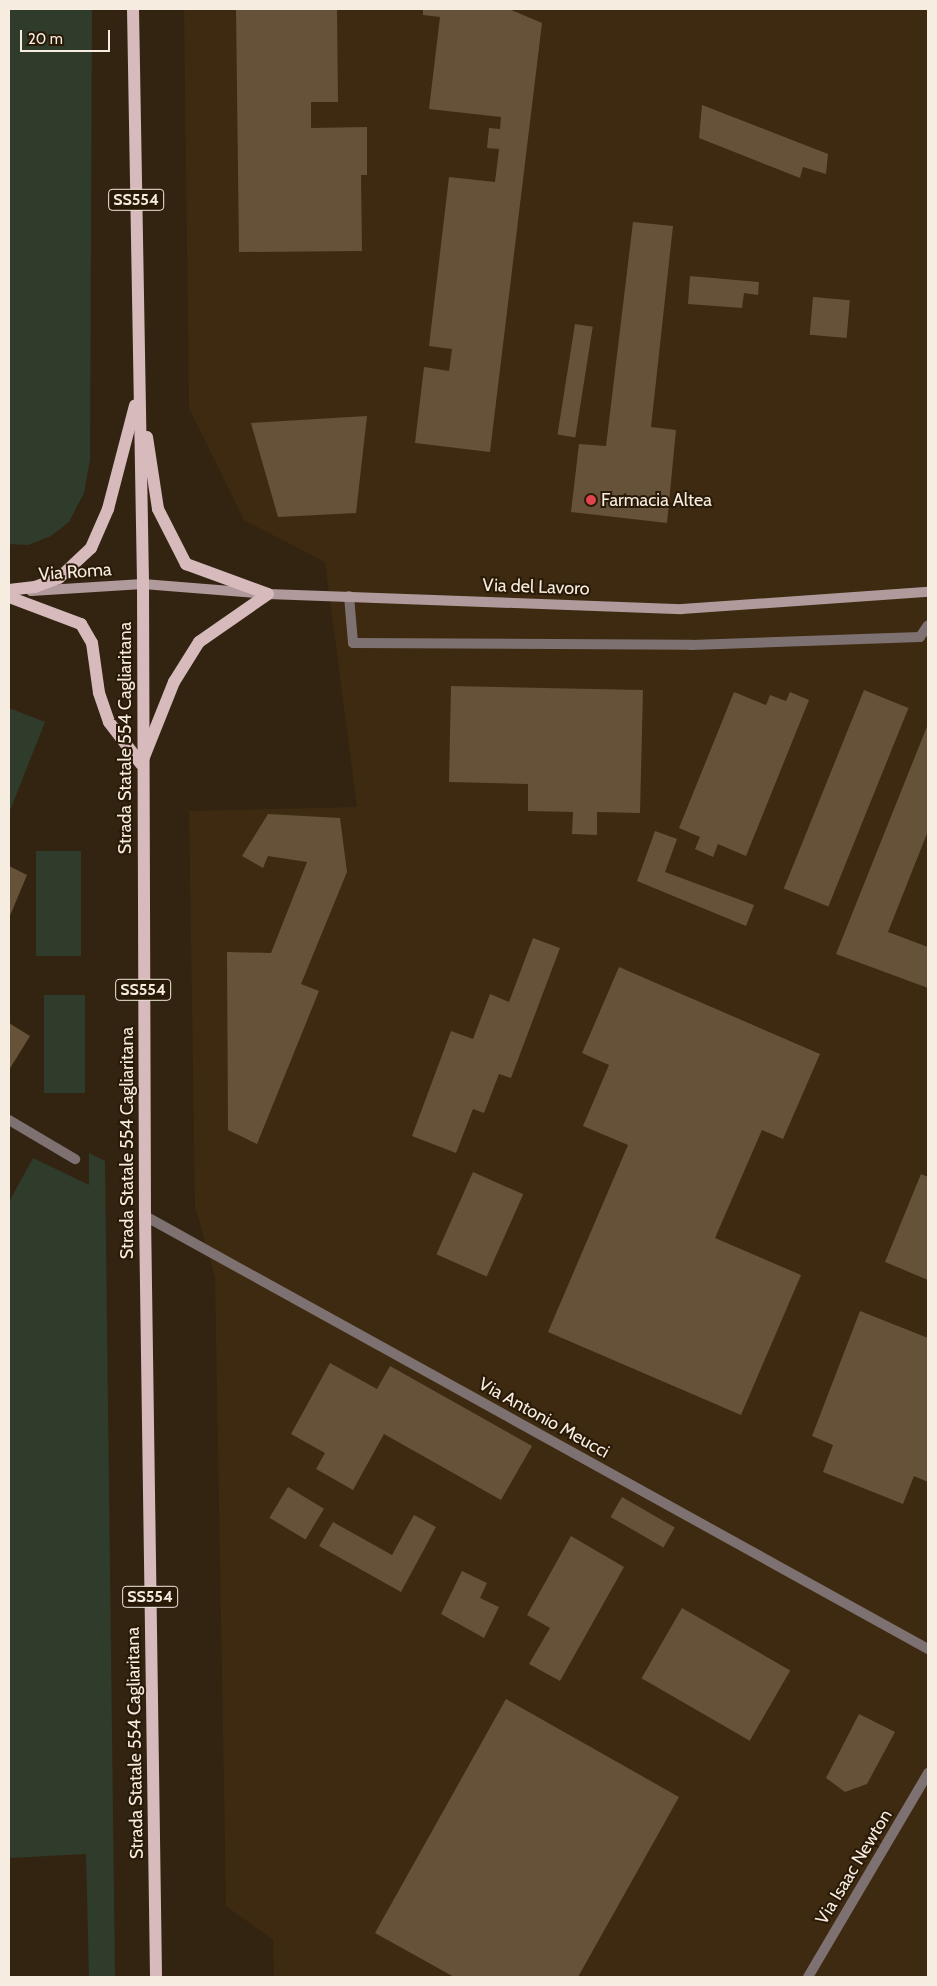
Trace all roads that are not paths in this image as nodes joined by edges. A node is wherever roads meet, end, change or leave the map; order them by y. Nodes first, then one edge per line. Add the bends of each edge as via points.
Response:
1 (133, 9) edge
2 (139, 390) junction
3 (143, 584) junction
4 (9, 591) edge
5 (928, 592) edge
6 (268, 594) junction
7 (349, 596) junction
8 (9, 597) edge
9 (928, 625) edge
10 (141, 764) junction
11 (9, 1120) edge
12 (75, 1158) dead end
13 (145, 1216) junction
14 (928, 1649) edge
15 (928, 1773) edge
16 (156, 1977) edge
17 (808, 1977) edge

1 - 2 main road, Strada Statale 554 Cagliaritana / SS554
2 - 3 main road, Strada Statale 554 Cagliaritana / SS554
2 - 4 main road via 108,509 91,548 59,578 35,587
2 - 6 main road via 158,509 186,564
3 - 4 main road, Via Roma
3 - 6 main road, Via del Lavoro
3 - 10 main road, Strada Statale 554 Cagliaritana / SS554
5 - 7 main road, Via del Lavoro via 682,609
6 - 7 main road, Via del Lavoro
6 - 10 main road via 199,642 174,682
7 - 9 street via 353,643 691,645 920,637
8 - 10 main road via 81,624 92,643 99,693 109,722
10 - 13 main road, Strada Statale 554 Cagliaritana / SS554
11 - 12 street
13 - 14 street, Via Antonio Meucci
13 - 16 main road, Strada Statale 554 Cagliaritana / SS554
15 - 17 street, Via Isaac Newton

